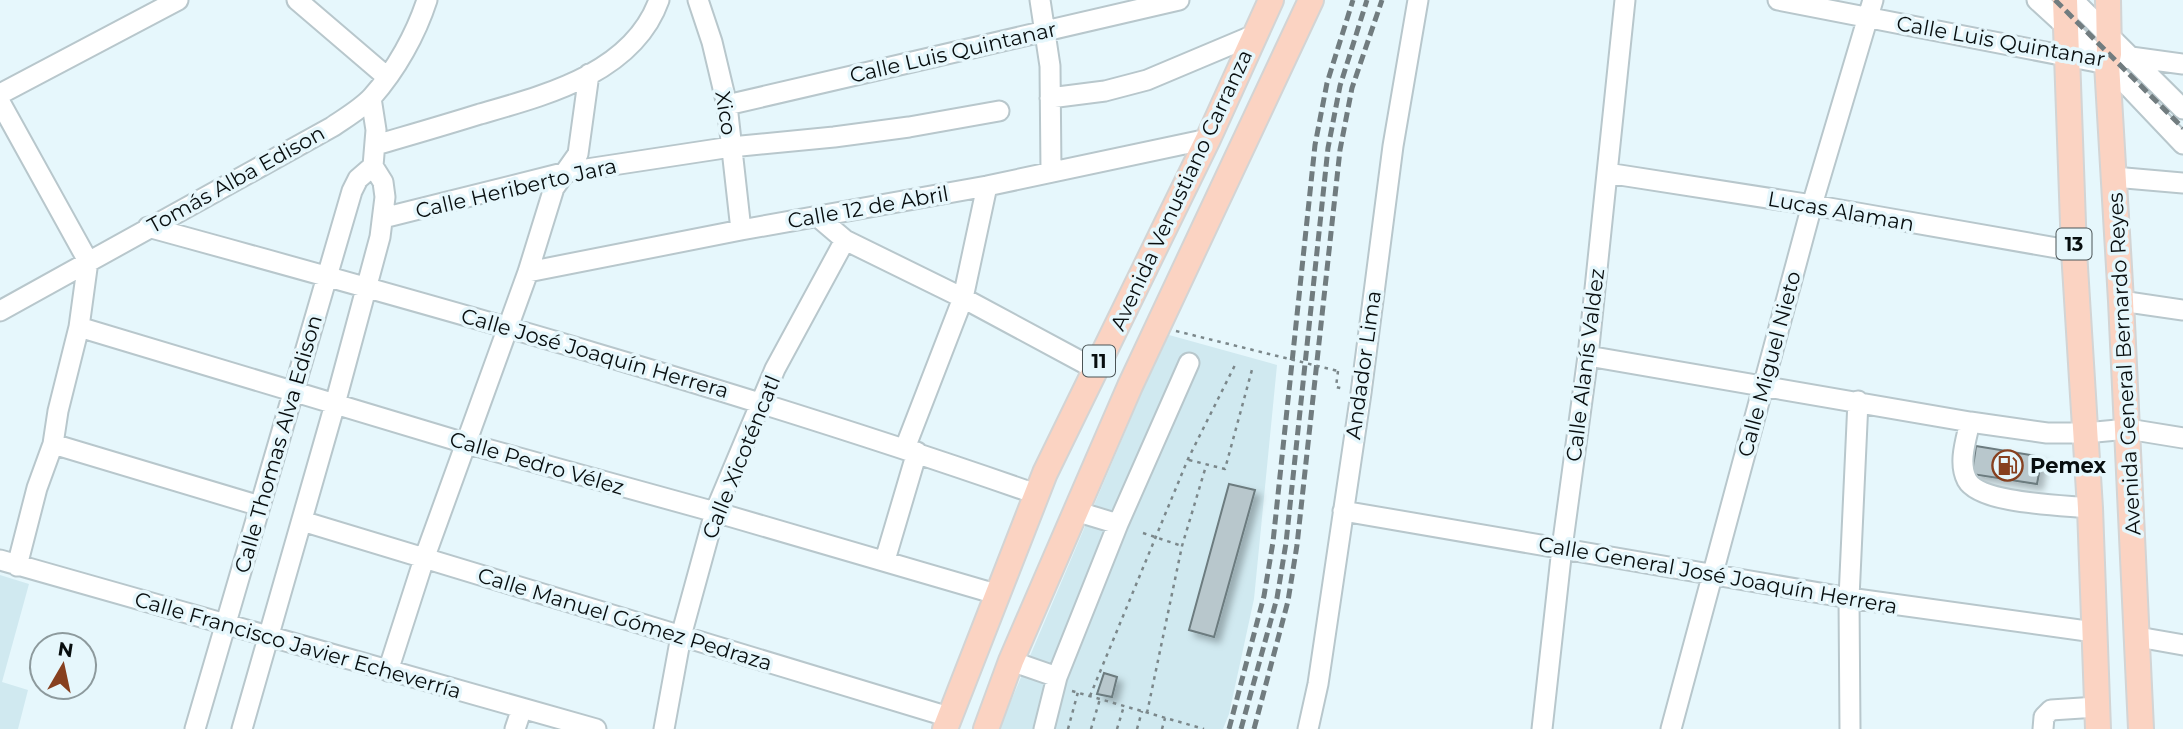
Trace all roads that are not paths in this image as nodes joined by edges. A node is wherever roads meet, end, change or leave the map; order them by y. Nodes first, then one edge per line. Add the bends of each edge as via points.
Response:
1 (178, 0) edge
2 (297, 0) edge
3 (427, 0) edge
4 (659, 0) edge
5 (698, 0) edge
6 (1040, 0) edge
7 (1179, 0) edge
8 (1271, 0) edge
9 (1311, 0) edge
10 (1418, 0) edge
11 (1625, 0) edge
12 (1778, 0) edge
13 (2037, 0) edge
14 (2065, 0) edge
15 (2073, 0) edge
16 (2108, 0) edge
17 (1870, 9) edge
18 (2067, 29) junction
19 (1045, 30) junction
20 (1254, 35) junction
21 (2109, 36) junction
22 (2066, 55) junction
23 (2131, 57) junction
24 (2107, 64) junction
25 (2183, 64) edge
26 (589, 75) junction
27 (387, 77) junction
28 (0, 94) edge
29 (371, 98) junction
30 (1050, 98) junction
31 (0, 102) edge
32 (727, 105) junction
33 (2183, 109) edge
34 (999, 111) dead end
35 (1208, 139) junction
36 (2183, 144) edge
37 (376, 145) junction
38 (731, 147) junction
39 (373, 166) junction
40 (566, 172) junction
41 (1051, 172) junction
42 (1607, 173) junction
43 (2114, 177) junction
44 (2183, 183) edge
45 (987, 186) junction
46 (1812, 205) junction
47 (818, 217) junction
48 (383, 218) junction
49 (148, 227) junction
50 (741, 230) junction
51 (845, 240) junction
52 (2074, 251) junction
53 (88, 261) junction
54 (528, 272) junction
55 (326, 276) junction
56 (367, 288) junction
57 (963, 298) junction
58 (2121, 301) junction
59 (2183, 310) edge
60 (0, 311) edge
61 (508, 326) junction
62 (79, 327) junction
63 (1588, 356) junction
64 (1189, 363) dead end
65 (1095, 369) junction
66 (1763, 385) junction
67 (294, 391) junction
68 (1858, 401) junction
69 (763, 402) junction
70 (335, 404) junction
71 (1970, 422) junction
72 (2128, 429) junction
73 (2085, 433) junction
74 (2183, 438) edge
75 (53, 443) junction
76 (465, 443) junction
77 (911, 450) junction
78 (1036, 494) junction
79 (260, 506) junction
80 (2090, 508) junction
81 (1075, 511) junction
82 (1343, 511) junction
83 (715, 512) junction
84 (302, 521) junction
85 (1118, 524) junction
86 (1562, 548) junction
87 (424, 559) junction
88 (885, 561) junction
89 (8, 563) edge
90 (1713, 574) junction
91 (996, 594) junction
92 (1849, 598) junction
93 (225, 624) junction
94 (2094, 632) junction
95 (681, 636) junction
96 (2138, 637) junction
97 (268, 638) junction
98 (2183, 645) edge
99 (1011, 661) junction
100 (388, 670) junction
101 (1064, 684) junction
102 (522, 708) junction
103 (2098, 718) edge
104 (947, 723) edge
105 (195, 729) edge
106 (242, 729) edge
107 (515, 729) edge
108 (596, 729) edge
109 (664, 729) edge
110 (986, 729) edge
111 (1044, 729) edge
112 (1308, 729) edge
113 (1542, 729) edge
114 (1671, 729) edge
115 (1850, 729) edge
116 (2043, 729) edge
117 (2141, 729) edge

1 - 28 street
2 - 27 street
3 - 27 street, Tomás Alba Edison via 415,31
4 - 26 street via 645,29 630,46
5 - 32 street, Xico
6 - 19 street
7 - 19 street, Calle Luis Quintanar
8 - 20 main road, Avenida Venustiano Carranza / 11
9 - 81 main road, Avenida Venustiano Carranza / 11
10 - 82 street, Andador Lima via 1392,146
11 - 42 street, Calle Alanís Valdez
12 - 17 street, Calle Luis Quintanar
13 - 18 street
14 - 18 main road, Avenida General Bernardo Reyes / 13
15 - 21 street
16 - 21 main road, Avenida General Bernardo Reyes / 13
17 - 22 street, Calle Luis Quintanar
17 - 46 street, Calle Miguel Nieto
18 - 22 main road, Avenida General Bernardo Reyes / 13
18 - 24 street
19 - 30 street
19 - 32 street, Calle Luis Quintanar
20 - 30 street via 1147,79
20 - 35 main road, Avenida Venustiano Carranza / 11
21 - 23 street
21 - 24 main road, Avenida General Bernardo Reyes / 13
22 - 24 street, Calle Luis Quintanar
22 - 52 main road, Avenida General Bernardo Reyes / 13
23 - 24 street, Calle Luis Quintanar
23 - 25 street, Calle Luis Quintanar
23 - 33 street
24 - 36 street
24 - 43 main road, Avenida General Bernardo Reyes / 13
26 - 37 street via 532,99
26 - 40 street via 578,154
27 - 29 street, Tomás Alba Edison
29 - 37 street, Calle Thomas Alva Edison
29 - 49 street, Tomás Alba Edison via 332,127
30 - 41 street
31 - 53 street
32 - 38 street, Xico
34 - 38 street, Calle Heriberto Jara via 834,137
35 - 41 street, Calle 12 de Abril
35 - 65 main road, Avenida Venustiano Carranza / 11
37 - 39 street, Calle Thomas Alva Edison
38 - 40 street, Calle Heriberto Jara
38 - 50 street, Xico
39 - 48 street, Calle Thomas Alva Edison via 383,182
39 - 55 street, Calle Thomas Alva Edison via 352,191
40 - 48 street, Calle Heriberto Jara
40 - 54 street via 554,188
41 - 45 street, Calle 12 de Abril
42 - 46 street, Lucas Alaman
42 - 63 street, Calle Alanís Valdez
43 - 44 street
43 - 58 main road, Avenida General Bernardo Reyes / 13
45 - 47 street, Calle 12 de Abril
45 - 57 street
46 - 52 street, Lucas Alaman
46 - 66 street, Calle Miguel Nieto
47 - 50 street, Calle 12 de Abril
47 - 51 street
48 - 56 street, Calle Thomas Alva Edison
49 - 53 street, Tomás Alba Edison
49 - 55 street, Calle José Joaquín Herrera
50 - 54 street, Calle 12 de Abril
51 - 57 street
51 - 69 street, Calle Xicoténcatl via 775,369
52 - 73 main road, Avenida General Bernardo Reyes / 13
53 - 60 street, Tomás Alba Edison
53 - 62 street
54 - 61 street
55 - 56 street, Calle José Joaquín Herrera
55 - 67 street, Calle Thomas Alva Edison
56 - 61 street, Calle José Joaquín Herrera
56 - 70 street, Calle Thomas Alva Edison
57 - 65 street
57 - 77 street
58 - 59 street
58 - 72 main road, Avenida General Bernardo Reyes / 13
61 - 69 street, Calle José Joaquín Herrera
61 - 76 street
62 - 67 street, Calle Pedro Vélez
62 - 75 street
63 - 66 street
63 - 86 street, Calle Alanís Valdez
64 - 85 street
65 - 78 main road, Avenida Venustiano Carranza / 11
66 - 68 street
66 - 90 street, Calle Miguel Nieto
67 - 70 street, Calle Pedro Vélez
67 - 79 street, Calle Thomas Alva Edison
68 - 71 street
68 - 92 street
69 - 77 street, Calle José Joaquín Herrera
69 - 83 street, Calle Xicoténcatl
70 - 76 street, Calle Pedro Vélez
70 - 84 street, Calle Thomas Alva Edison
71 - 73 street via 2047,433
71 - 80 street via 1963,465 1974,489 2005,499
72 - 73 street
72 - 74 street
72 - 96 main road, Avenida General Bernardo Reyes / 13
73 - 80 main road, Avenida General Bernardo Reyes / 13
75 - 79 street
75 - 89 street
76 - 83 street, Calle Pedro Vélez
76 - 87 street
77 - 78 street, Calle José Joaquín Herrera
77 - 88 street
78 - 91 main road, Avenida Venustiano Carranza / 11
79 - 93 street, Calle Thomas Alva Edison
80 - 94 main road, Avenida General Bernardo Reyes / 13
81 - 85 street
81 - 99 main road, Avenida Venustiano Carranza / 11
82 - 86 street, Calle General José Joaquín Herrera
82 - 112 street, Andador Lima
83 - 88 street, Calle Pedro Vélez
83 - 95 street, Calle Xicoténcatl
84 - 87 street, Calle Manuel Gómez Pedraza
84 - 97 street, Calle Thomas Alva Edison
85 - 101 street
86 - 90 street, Calle General José Joaquín Herrera
86 - 113 street, Calle Alanís Valdez
87 - 95 street, Calle Manuel Gómez Pedraza
87 - 100 street
88 - 91 street, Calle Pedro Vélez
89 - 93 street, Calle Francisco Javier Echeverría
90 - 92 street, Calle General José Joaquín Herrera
90 - 114 street, Calle Miguel Nieto
91 - 104 main road, Avenida Venustiano Carranza / 11
92 - 94 street, Calle General José Joaquín Herrera
92 - 115 street
93 - 97 street, Calle Francisco Javier Echeverría
93 - 105 street, Calle Thomas Alva Edison
94 - 103 main road, Avenida General Bernardo Reyes / 13
95 - 104 street, Calle Manuel Gómez Pedraza
95 - 109 street, Calle Xicoténcatl
96 - 98 street
96 - 117 main road, Avenida General Bernardo Reyes / 13
97 - 100 street, Calle Francisco Javier Echeverría
97 - 106 street, Calle Thomas Alva Edison
99 - 101 street
99 - 110 main road, Avenida Venustiano Carranza / 11
100 - 102 street, Calle Francisco Javier Echeverría
101 - 111 street
102 - 107 street
102 - 108 street, Calle Francisco Javier Echeverría
103 - 116 street via 2051,710 2044,717

